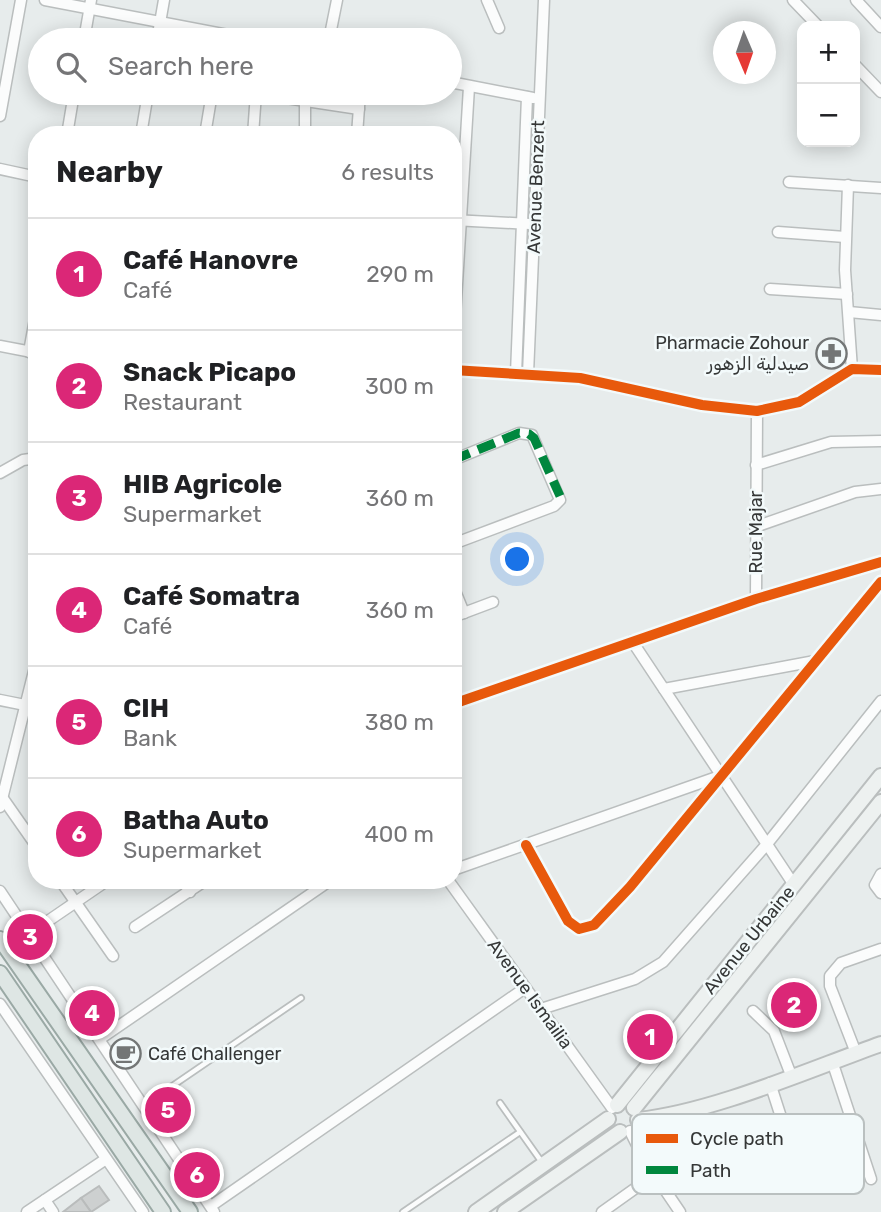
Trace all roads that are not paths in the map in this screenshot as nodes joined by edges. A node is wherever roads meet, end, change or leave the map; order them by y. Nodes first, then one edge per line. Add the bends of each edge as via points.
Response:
1 (21, 0) edge
2 (45, 0) edge
3 (164, 0) edge
4 (337, 0) edge
5 (487, 0) edge
6 (544, 0) edge
7 (793, 0) edge
8 (856, 0) edge
9 (91, 4) edge
10 (813, 21) edge
11 (160, 22) junction
12 (881, 27) edge
13 (86, 28) edge
14 (159, 28) edge
15 (184, 28) edge
16 (331, 28) edge
17 (499, 28) dead end
18 (860, 70) edge
19 (462, 85) edge
20 (469, 86) junction
21 (881, 92) edge
22 (527, 97) junction
23 (540, 100) junction
24 (73, 105) edge
25 (146, 105) edge
26 (210, 105) edge
27 (254, 105) edge
28 (305, 105) edge
29 (328, 105) edge
30 (359, 105) edge
31 (359, 109) junction
32 (0, 116) edge
33 (69, 126) edge
34 (142, 126) edge
35 (206, 126) edge
36 (253, 126) edge
37 (305, 126) edge
38 (358, 126) edge
39 (462, 138) edge
40 (0, 169) edge
41 (28, 175) edge
42 (789, 182) dead end
43 (848, 185) junction
44 (881, 188) edge
45 (462, 220) edge
46 (523, 223) junction
47 (535, 224) junction
48 (778, 232) dead end
49 (845, 237) junction
50 (770, 289) dead end
51 (848, 294) junction
52 (849, 312) junction
53 (881, 315) edge
54 (0, 346) edge
55 (28, 352) edge
56 (852, 369) junction
57 (881, 370) edge
58 (462, 371) edge
59 (516, 374) junction
60 (528, 374) junction
61 (757, 411) junction
62 (881, 441) edge
63 (462, 456) edge
64 (28, 459) edge
65 (756, 465) junction
66 (0, 473) edge
67 (881, 489) edge
68 (755, 527) junction
69 (462, 541) edge
70 (881, 562) edge
71 (881, 582) edge
72 (756, 599) junction
73 (493, 602) dead end
74 (462, 608) edge
75 (464, 613) joint
76 (632, 641) junction
77 (816, 661) junction
78 (664, 688) junction
79 (28, 694) edge
80 (0, 700) edge
81 (462, 701) edge
82 (881, 701) edge
83 (25, 705) junction
84 (721, 776) junction
85 (881, 776) edge
86 (1, 802) edge
87 (881, 802) edge
88 (28, 836) edge
89 (766, 844) junction
90 (526, 845) junction
91 (462, 867) edge
92 (881, 874) edge
93 (794, 885) junction
94 (66, 889) edge
95 (94, 889) edge
96 (188, 889) edge
97 (194, 889) edge
98 (318, 889) edge
99 (454, 889) edge
100 (0, 891) edge
101 (190, 892) junction
102 (881, 893) edge
103 (75, 902) junction
104 (135, 927) dead end
105 (29, 934) junction
106 (0, 939) edge
107 (880, 951) edge
108 (113, 956) dead end
109 (0, 973) edge
110 (525, 988) junction
111 (301, 998) dead end
112 (0, 1004) edge
113 (541, 1009) junction
114 (753, 1011) dead end
115 (100, 1039) junction
116 (881, 1044) edge
117 (856, 1053) junction
118 (832, 1061) junction
119 (791, 1075) junction
120 (770, 1083) junction
121 (500, 1103) dead end
122 (144, 1105) junction
123 (612, 1111) junction
124 (637, 1114) edge
125 (675, 1114) edge
126 (780, 1114) edge
127 (850, 1114) edge
128 (632, 1120) edge
129 (630, 1123) junction
130 (632, 1127) edge
131 (520, 1132) junction
132 (106, 1158) junction
133 (864, 1158) edge
134 (543, 1165) junction
135 (871, 1179) dead end
136 (632, 1191) edge
137 (667, 1194) edge
138 (45, 1200) junction
139 (213, 1209) edge
140 (27, 1212) edge
141 (54, 1212) edge
142 (144, 1212) edge
143 (163, 1212) edge
144 (190, 1212) edge
145 (403, 1212) edge
146 (476, 1212) edge
147 (505, 1212) edge
148 (602, 1212) edge
149 (680, 1212) edge

1 - 32 street
2 - 9 street
3 - 11 street
4 - 16 street
5 - 17 street
6 - 23 street, Avenue Benzert
7 - 10 street
8 - 12 street
9 - 11 street
9 - 13 street
11 - 14 street
11 - 15 street
18 - 21 street
19 - 20 street
20 - 22 street
20 - 39 street
22 - 23 street
22 - 46 street, Avenue Benzert
23 - 47 street, Avenue Benzert
24 - 33 street
25 - 34 street
26 - 35 street
27 - 36 street
28 - 37 street
29 - 31 street
30 - 31 street
31 - 38 street
40 - 41 street
42 - 43 street
43 - 44 street
43 - 49 street
45 - 46 street
46 - 47 street
46 - 59 street, Avenue Benzert
47 - 60 street, Avenue Benzert
48 - 49 street
49 - 51 street
50 - 51 street
51 - 52 street
52 - 53 street
52 - 56 street
54 - 55 street
56 - 57 street
56 - 61 street via 799,402
58 - 59 street
59 - 60 street
60 - 61 street via 580,378 702,405
61 - 65 street, Rue Majar
62 - 65 street, Rue Majar via 831,442
63 - 69 street via 519,433 529,434 560,500
64 - 66 street
65 - 68 street, Rue Majar
67 - 68 street via 855,492
68 - 72 street, Rue Majar
70 - 72 street
71 - 77 street
72 - 76 street
73 - 75 street
74 - 75 street
76 - 78 street
76 - 81 street
77 - 78 street
77 - 84 street
78 - 84 street
79 - 83 street
80 - 83 street
82 - 89 street
83 - 86 street
84 - 89 street
84 - 90 street
84 - 90 street via 600,920 587,928 579,929 568,921
85 - 93 street, Avenue Urbaine
86 - 88 street
87 - 124 street, Avenue Urbaine
89 - 93 street
89 - 113 street via 657,967 635,979
90 - 91 street
92 - 102 street via 875,885
93 - 123 street, Avenue Urbaine
94 - 103 street
95 - 103 street
96 - 101 street
97 - 101 street
98 - 115 street
99 - 110 street, Avenue Ismailia
100 - 105 street
101 - 104 street
103 - 105 street
103 - 108 street
105 - 115 street
106 - 144 main road
107 - 117 street via 841,964 830,976
109 - 143 main road
110 - 113 street, Avenue Ismailia
110 - 139 street
111 - 122 lane
112 - 132 street
113 - 123 street, Avenue Ismailia
114 - 119 street via 771,1026
115 - 122 street
116 - 117 street
117 - 118 street
118 - 119 street
118 - 127 street
119 - 120 street
120 - 125 street
120 - 126 street
121 - 131 lane
122 - 139 street
123 - 129 street via 626,1104
123 - 129 street via 612,1128
123 - 134 street, Avenue Urbaine
128 - 129 street, Avenue Urbaine
129 - 130 street
129 - 147 street
131 - 134 lane
131 - 145 lane
132 - 138 street
132 - 142 street
133 - 135 street
134 - 146 street, Avenue Urbaine
136 - 148 street
137 - 149 street
138 - 140 street
138 - 141 street

